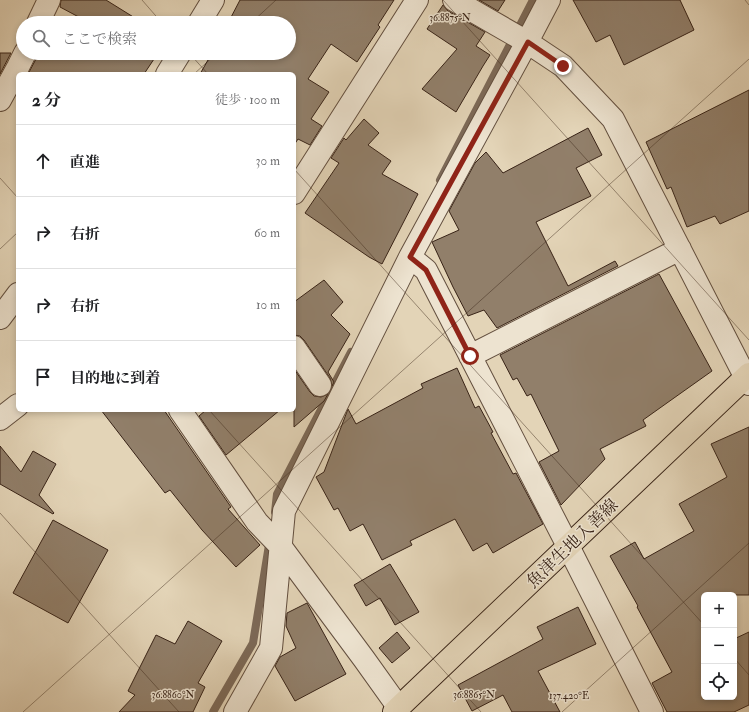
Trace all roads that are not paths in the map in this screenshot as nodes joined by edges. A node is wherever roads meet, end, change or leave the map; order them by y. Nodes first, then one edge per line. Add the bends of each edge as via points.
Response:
1 (49, 0) edge
2 (213, 0) edge
3 (417, 0) edge
4 (454, 0) edge
5 (549, 0) edge
6 (41, 16) edge
7 (203, 16) edge
8 (528, 42) junction
9 (22, 60) edge
10 (176, 60) edge
11 (168, 72) edge
12 (1, 95) edge
13 (296, 190) edge
14 (680, 249) junction
15 (410, 257) junction
16 (16, 297) edge
17 (0, 318) edge
18 (296, 350) edge
19 (470, 356) junction
20 (748, 379) edge
21 (320, 385) dead end
22 (16, 407) edge
23 (181, 412) edge
24 (0, 419) edge
25 (568, 546) junction
26 (280, 547) junction
27 (396, 710) edge
28 (235, 712) edge
29 (652, 712) edge

1 - 6 street
2 - 7 street
3 - 13 street
4 - 8 street
5 - 8 street
8 - 14 street via 563,66 613,118
8 - 15 street
9 - 12 street
10 - 11 street
14 - 19 street
14 - 20 street
15 - 19 street via 426,270
15 - 26 street via 284,511
16 - 17 street
18 - 21 street
19 - 25 street
20 - 25 main road, 魚津生地入善線
22 - 24 street
23 - 26 street via 257,522
25 - 27 main road, 魚津生地入善線
25 - 29 street
26 - 27 street via 364,659
26 - 28 street via 271,648

